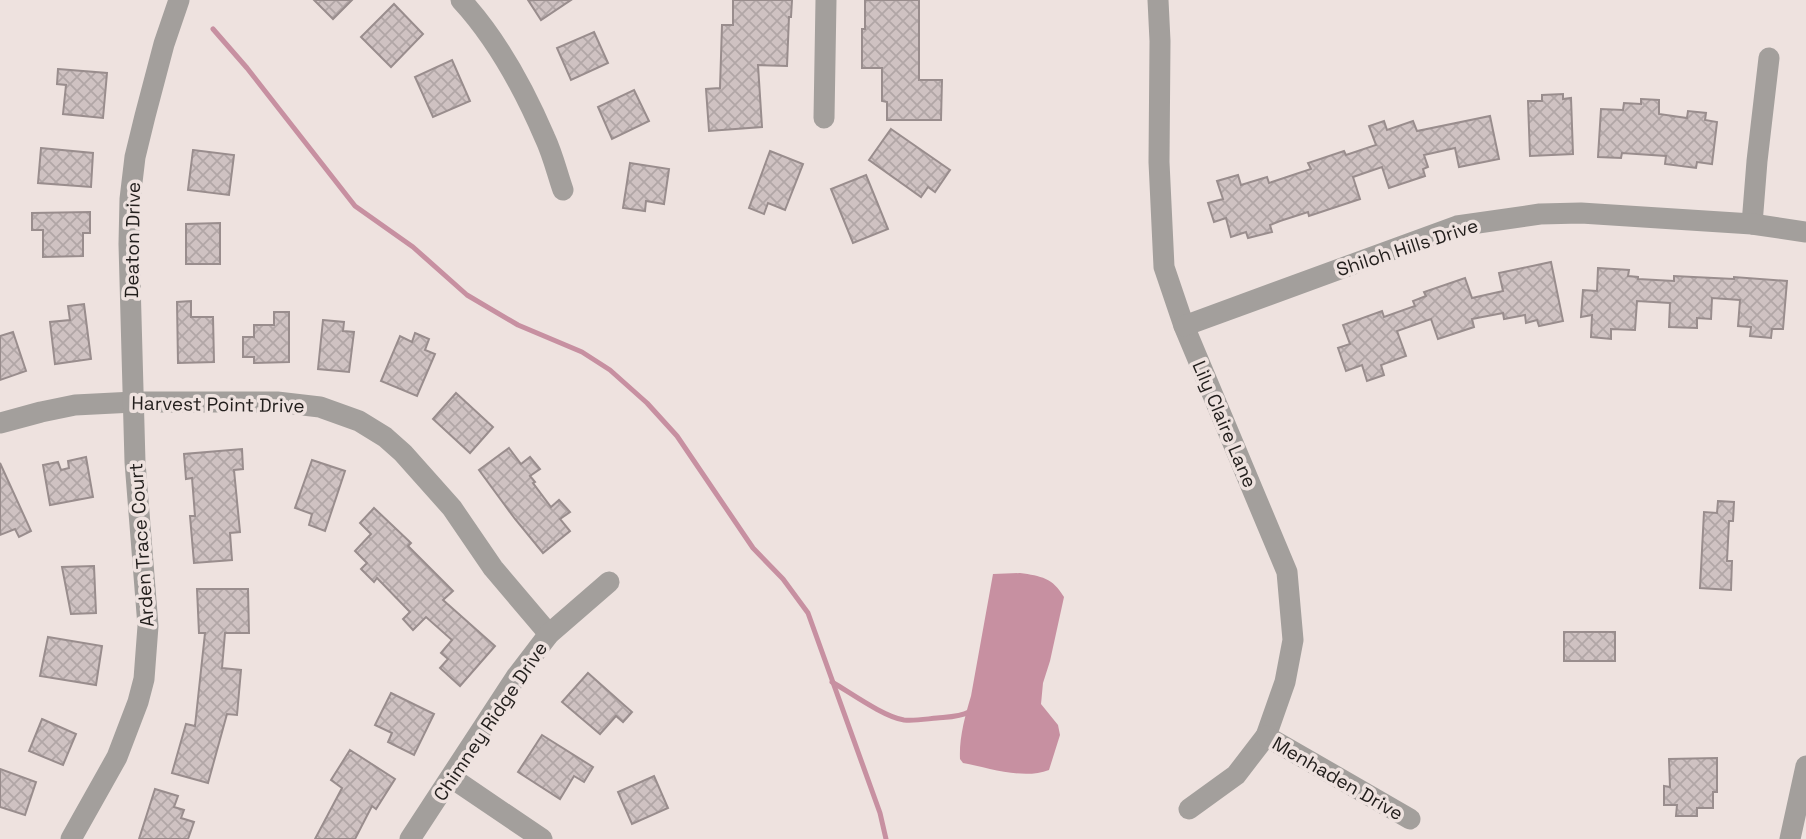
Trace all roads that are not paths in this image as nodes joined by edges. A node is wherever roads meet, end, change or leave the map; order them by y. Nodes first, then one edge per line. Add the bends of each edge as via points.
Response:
1 (179, 0) edge
2 (461, 0) edge
3 (825, 0) edge
4 (1158, 0) edge
5 (1769, 58) dead end
6 (824, 118) dead end
7 (563, 190) dead end
8 (1752, 224) junction
9 (1806, 232) edge
10 (1184, 326) junction
11 (134, 402) junction
12 (0, 423) edge
13 (609, 582) dead end
14 (549, 634) junction
15 (1266, 736) junction
16 (1806, 766) edge
17 (452, 778) junction
18 (1189, 809) dead end
19 (1410, 820) dead end
20 (71, 839) edge
21 (410, 839) edge
22 (542, 839) edge
23 (1790, 839) edge

1 - 11 street, Deaton Drive via 145,116 130,199
2 - 7 street via 481,22 520,87 546,140
3 - 6 street
4 - 10 street, Lily Claire Lane via 1164,267
5 - 8 street
8 - 9 street, Shiloh Hills Drive
8 - 10 street, Shiloh Hills Drive via 1581,213 1457,226
10 - 15 street, Lily Claire Lane via 1287,572 1293,640 1285,682
11 - 12 street, Harvest Point Drive via 75,405
11 - 14 street, Harvest Point Drive via 288,403 320,407 359,421 403,453 452,508 493,568
11 - 20 street, Arden Trace Court via 148,626 144,678 117,757
13 - 14 street, Chimney Ridge Drive
14 - 17 street, Chimney Ridge Drive
15 - 18 street, Lily Claire Lane via 1236,775
15 - 19 street, Menhaden Drive
16 - 23 street
17 - 21 street, Chimney Ridge Drive
17 - 22 street

